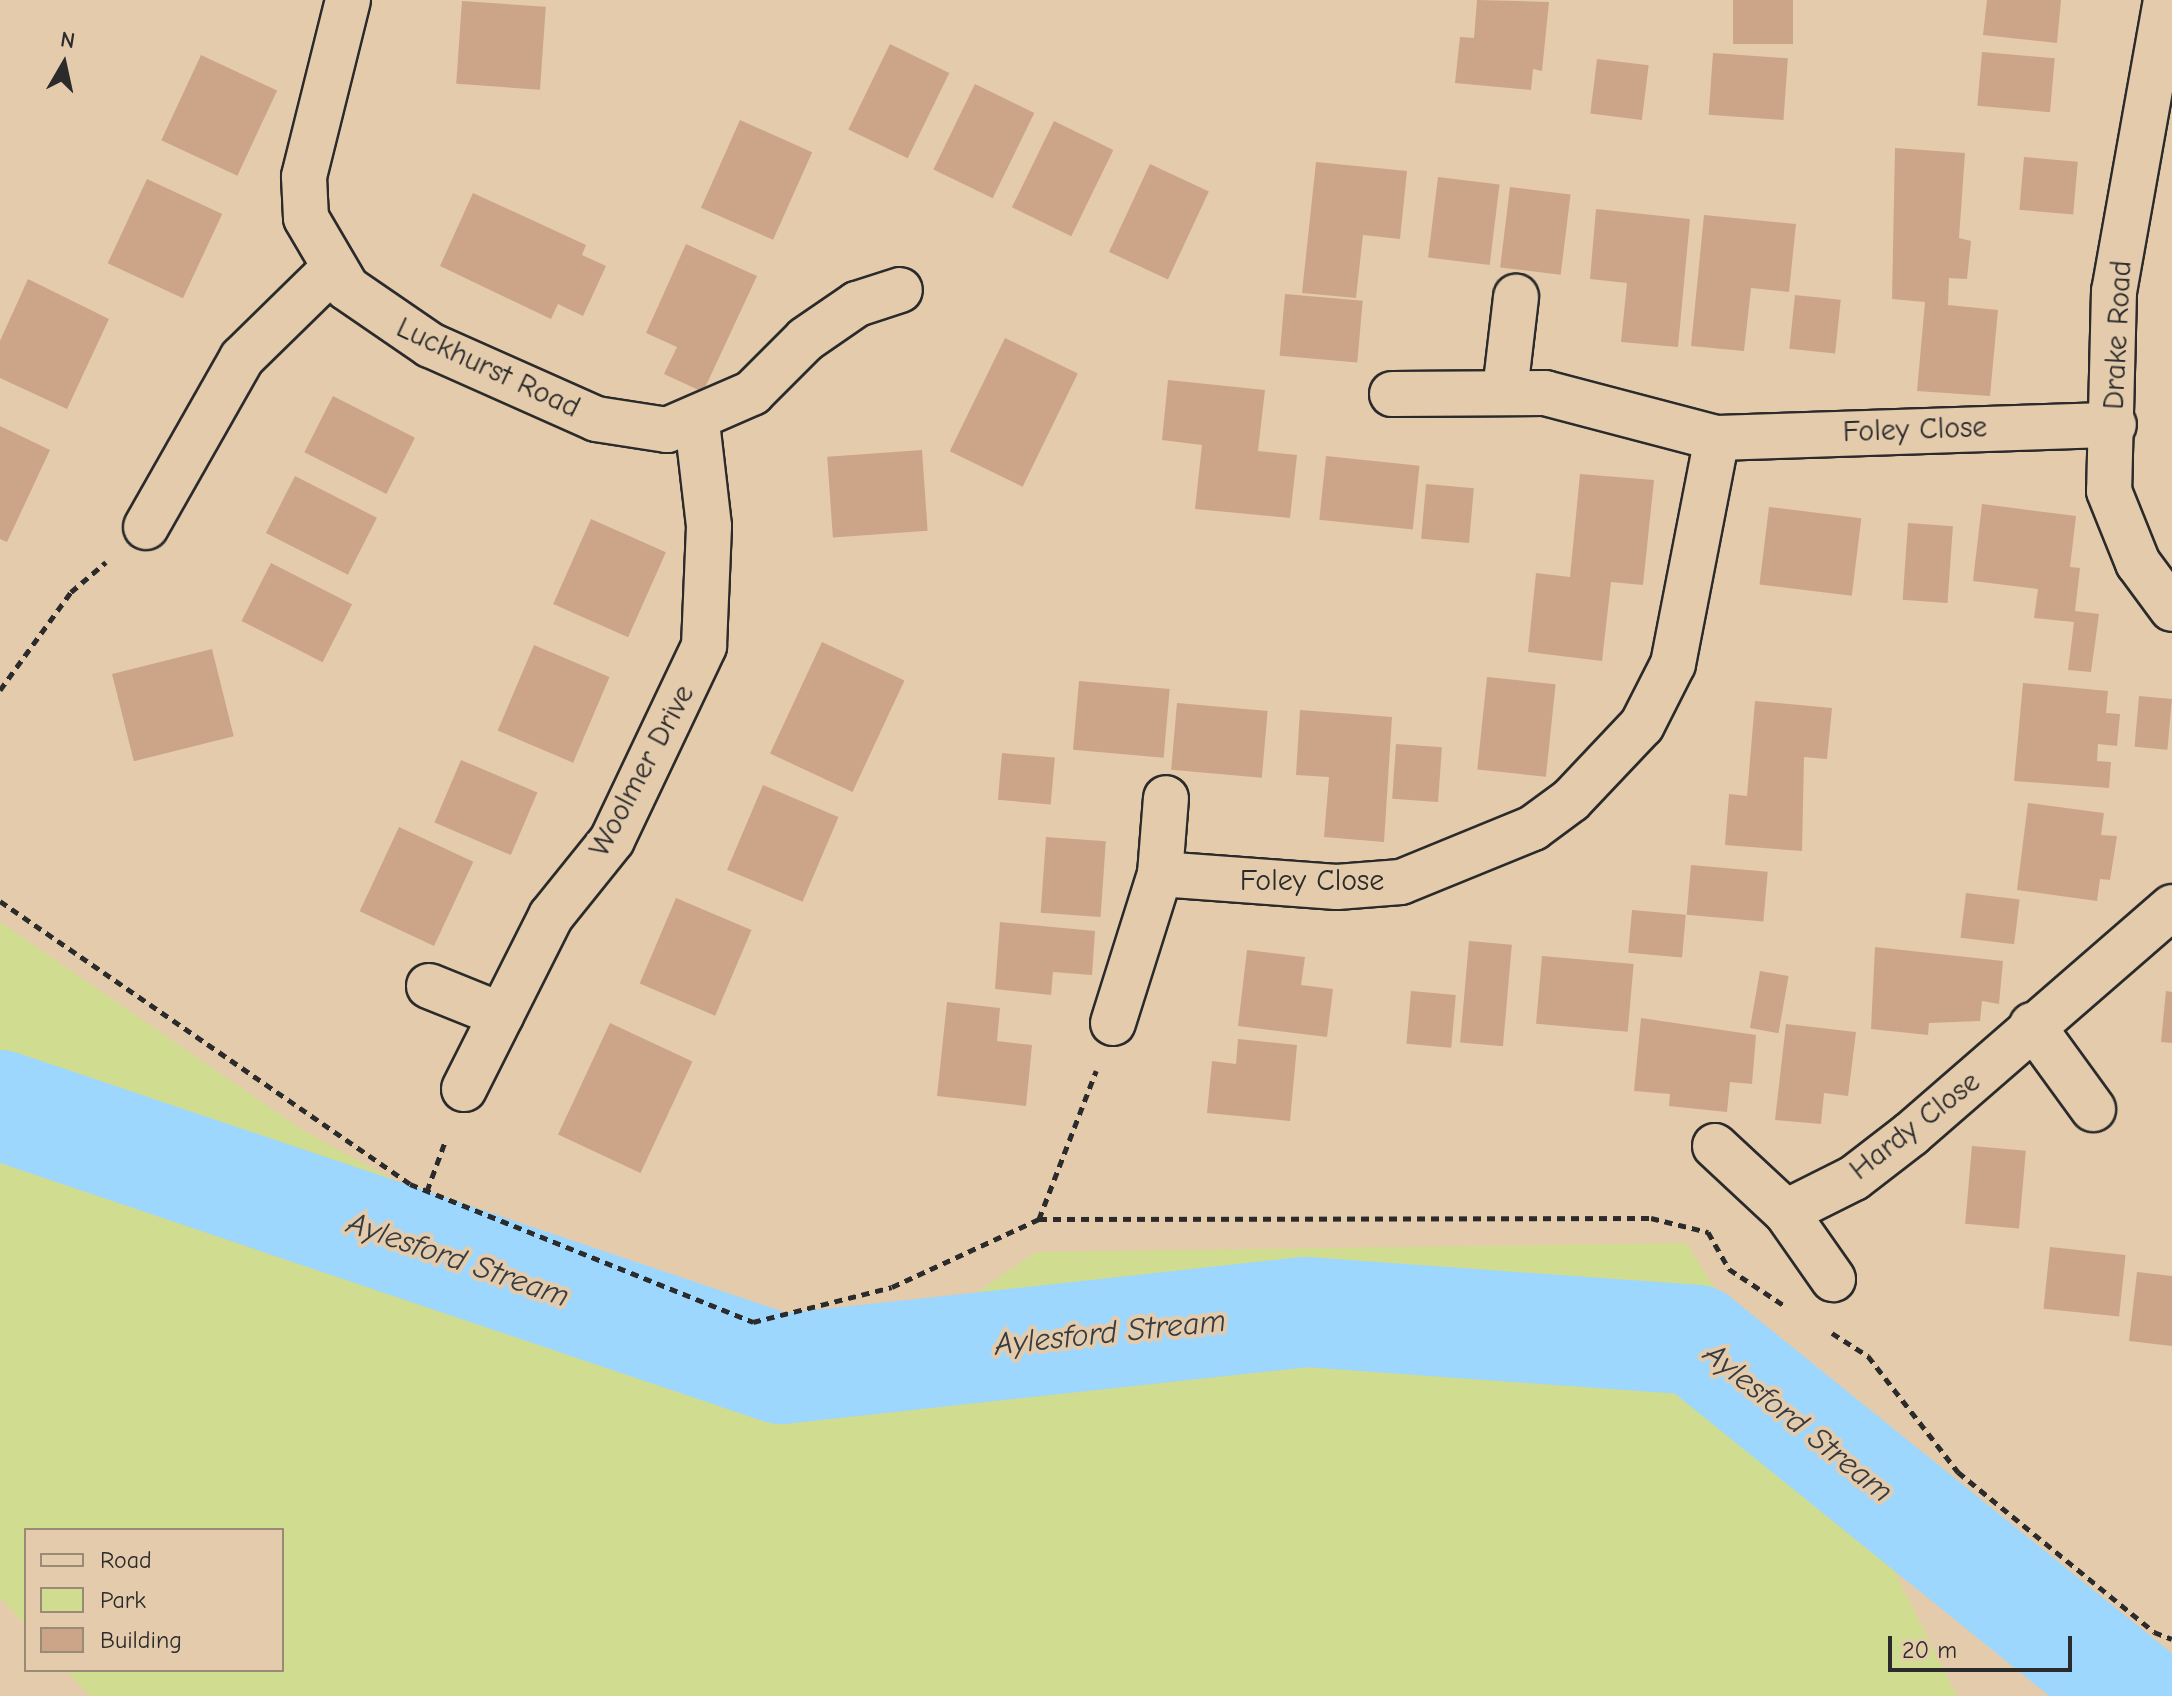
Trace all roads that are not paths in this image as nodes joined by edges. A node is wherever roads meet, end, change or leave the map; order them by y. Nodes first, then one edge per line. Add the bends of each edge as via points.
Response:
1 (348, 0) edge
2 (2166, 0) edge
3 (333, 269) junction
4 (900, 290) dead end
5 (1516, 297) dead end
6 (1505, 391) junction
7 (1392, 394) dead end
8 (697, 423) junction
9 (2114, 425) junction
10 (1717, 438) junction
11 (146, 527) road end
12 (2172, 609) edge
13 (1166, 798) dead end
14 (1160, 874) junction
15 (2172, 907) edge
16 (429, 986) dead end
17 (501, 1015) junction
18 (1113, 1023) road end
19 (2032, 1025) junction
20 (464, 1089) dead end
21 (2093, 1109) dead end
22 (1715, 1146) dead end
23 (1786, 1212) junction
24 (1833, 1279) dead end

1 - 3 street, Luckhurst Road via 304,177 306,218
2 - 9 street, Drake Road via 2114,291
3 - 8 street, Luckhurst Road via 383,318 525,389 633,427 667,430
3 - 11 street via 232,370
4 - 8 street, Luckhurst Road via 857,304 806,339 752,393
5 - 6 street
6 - 7 street, Foley Close
6 - 10 street, Foley Close via 1545,393
8 - 17 street, Woolmer Drive via 709,526 704,646 612,840 551,916
9 - 10 street, Foley Close
9 - 12 street, Drake Road via 2109,491 2138,563
10 - 14 street, Foley Close via 1673,664 1642,725 1571,800 1533,828 1401,882 1337,887
13 - 14 street
14 - 18 street
15 - 19 street, Hardy Close
16 - 17 street
17 - 20 street, Woolmer Drive
19 - 21 street
19 - 23 street, Hardy Close via 1854,1178
22 - 23 street
23 - 24 street

